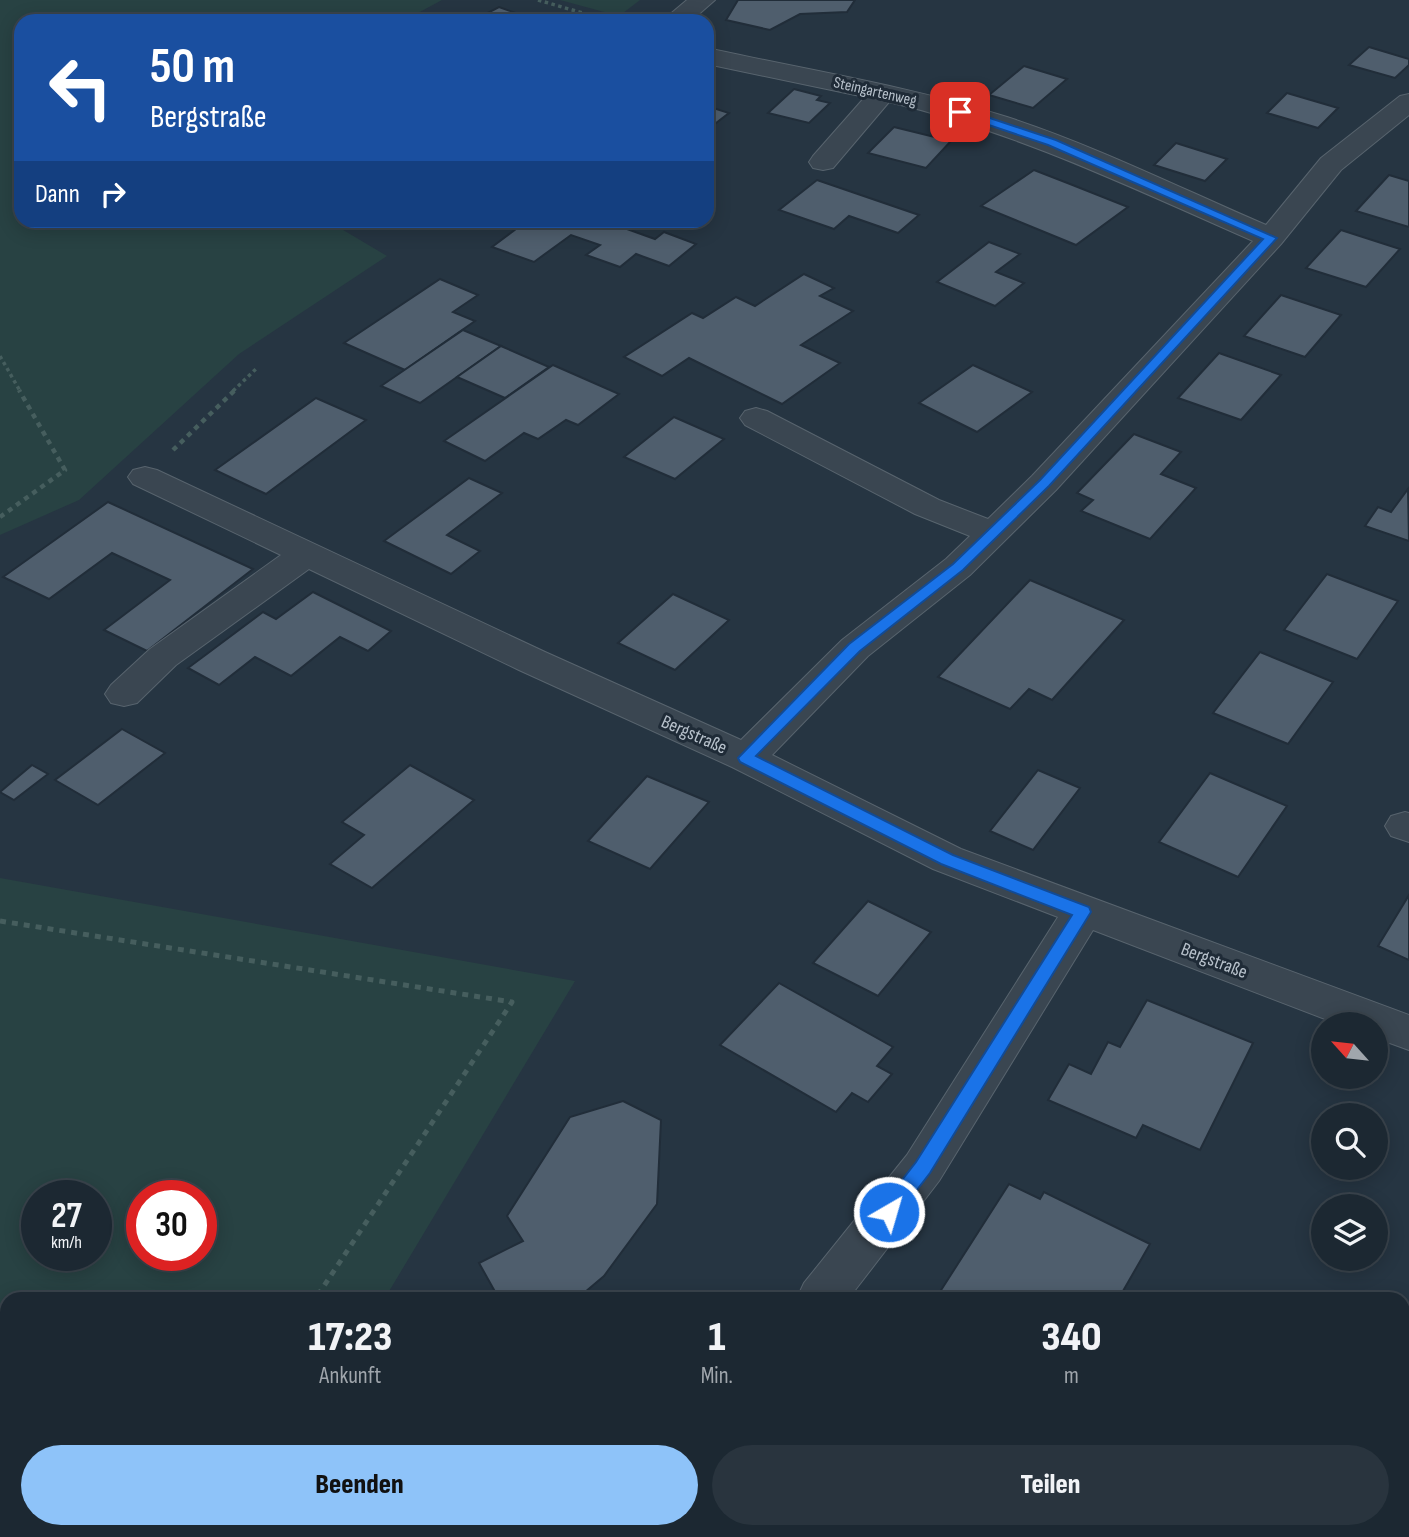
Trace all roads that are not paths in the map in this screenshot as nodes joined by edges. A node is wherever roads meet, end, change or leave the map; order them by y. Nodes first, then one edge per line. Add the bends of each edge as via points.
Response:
1 (702, 0) edge
2 (685, 14) edge
3 (714, 57) edge
4 (882, 93) junction
5 (1409, 102) edge
6 (823, 162) dead end
7 (1271, 238) junction
8 (756, 418) dead end
9 (145, 477) road end
10 (993, 533) junction
11 (305, 555) junction
12 (124, 694) dead end
13 (746, 758) junction
14 (1083, 912) junction
15 (1409, 1033) edge
16 (826, 1292) edge

1 - 2 street
3 - 4 street, Steingartenweg
4 - 6 street
4 - 7 street, Steingartenweg via 975,116 1052,143
5 - 7 street via 1331,164
7 - 10 street
8 - 10 street via 927,507
9 - 11 street, Bergstraße
10 - 13 street via 958,567 855,648
11 - 12 street via 163,657
11 - 13 street, Bergstraße
13 - 14 street, Bergstraße via 947,859
14 - 15 street, Bergstraße
14 - 16 street via 923,1168

